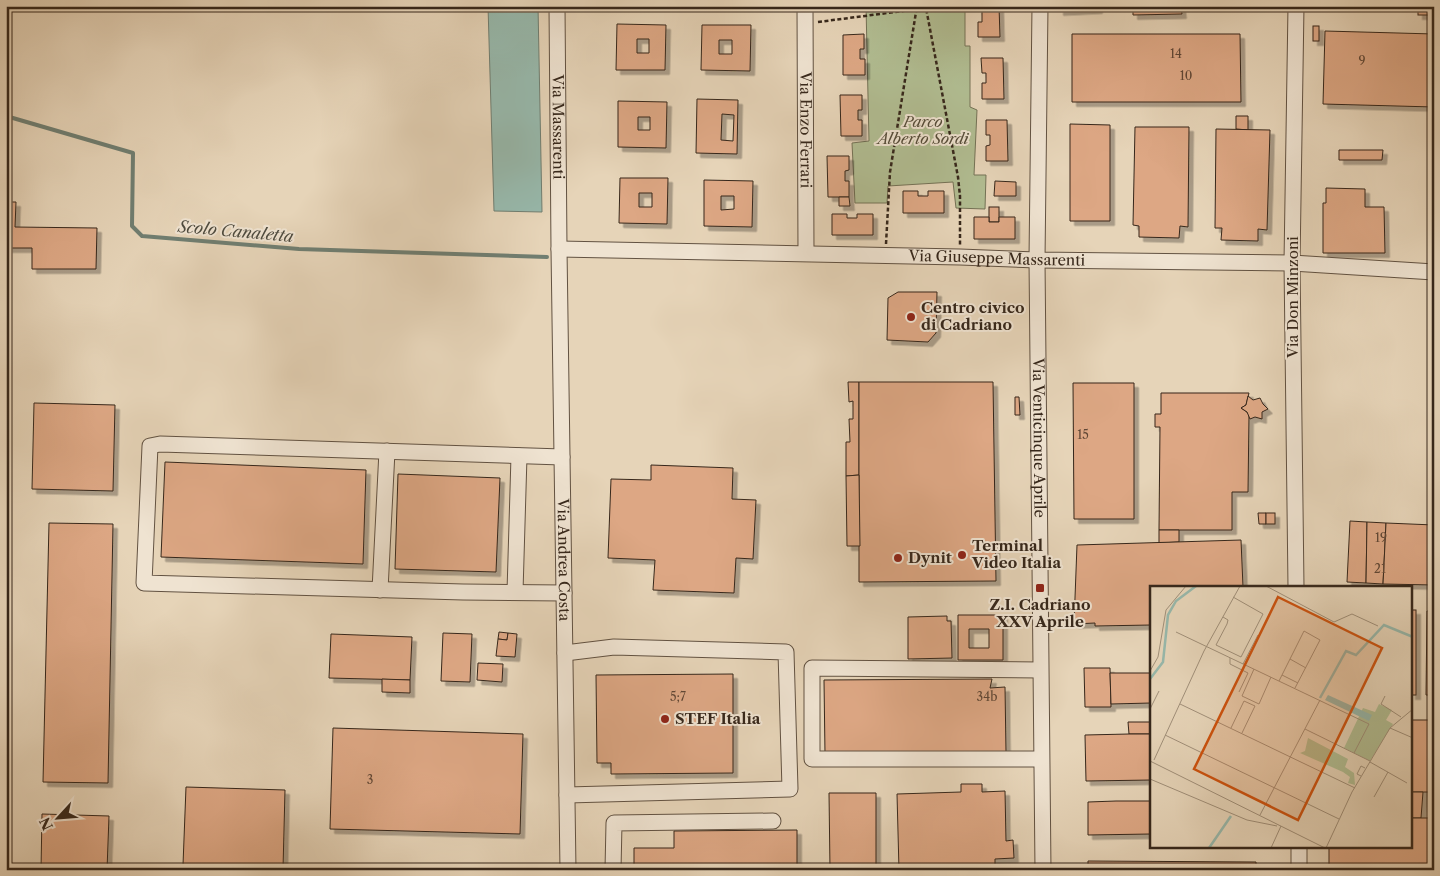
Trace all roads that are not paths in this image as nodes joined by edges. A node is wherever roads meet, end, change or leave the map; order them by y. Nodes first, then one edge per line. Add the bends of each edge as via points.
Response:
1 (557, 6) edge
2 (805, 6) edge
3 (1040, 6) edge
4 (1296, 6) edge
5 (559, 249) junction
6 (806, 253) junction
7 (1037, 260) junction
8 (1292, 263) junction
9 (1434, 272) edge
10 (387, 451) junction
11 (519, 456) junction
12 (562, 457) junction
13 (1296, 586) edge
14 (380, 590) junction
15 (515, 592) junction
16 (564, 593) junction
17 (565, 653) junction
18 (1040, 670) junction
19 (1041, 759) junction
20 (567, 795) junction
21 (773, 821) dead end
22 (1299, 848) edge
23 (568, 870) edge
24 (613, 870) edge
25 (1042, 870) edge
26 (1299, 870) edge

1 - 5 street, Via Massarenti
2 - 6 street, Via Enzo Ferrari
3 - 7 street, Via Venticinque Aprile
4 - 8 street, Via Don Minzoni
5 - 6 street, Via Giuseppe Massarenti
5 - 12 street, Via Andrea Costa
6 - 7 street, Via Giuseppe Massarenti
7 - 8 street, Via Giuseppe Massarenti
7 - 18 street, Via Venticinque Aprile
8 - 9 street, Via Giuseppe Massarenti
8 - 13 street, Via Don Minzoni
10 - 11 street
10 - 14 street
10 - 14 street via 150,446 144,583
11 - 12 street
11 - 15 street
12 - 16 street, Via Andrea Costa
14 - 15 street
15 - 16 street
16 - 17 street, Via Andrea Costa
17 - 20 street, Via Andrea Costa
17 - 20 street via 614,647 786,652 790,789
18 - 19 street, Via Venticinque Aprile
18 - 19 street via 812,668 812,759
19 - 25 street, Via Venticinque Aprile
20 - 23 street, Via Andrea Costa
21 - 24 street via 614,823
22 - 26 street

